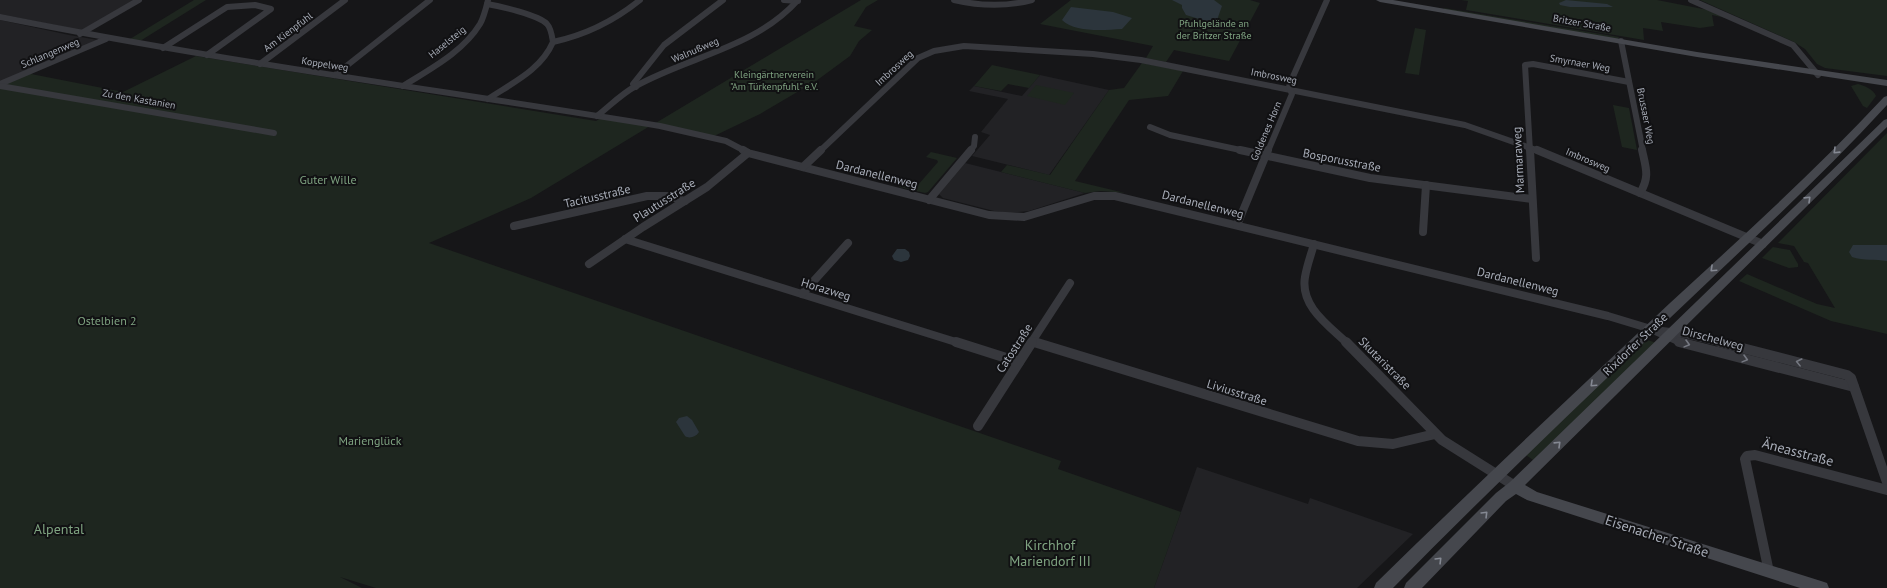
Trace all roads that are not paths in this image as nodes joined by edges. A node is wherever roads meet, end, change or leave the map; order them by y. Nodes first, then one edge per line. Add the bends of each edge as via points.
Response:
1 (139, 0) edge
2 (345, 0) edge
3 (430, 0) edge
4 (640, 0) edge
5 (724, 0) edge
6 (784, 0) edge
7 (798, 0) edge
8 (954, 0) edge
9 (1032, 0) edge
10 (1327, 0) edge
11 (1380, 0) edge
12 (1691, 0) edge
13 (487, 2) edge
14 (0, 18) edge
15 (80, 34) junction
16 (107, 38) junction
17 (1621, 41) junction
18 (553, 42) junction
19 (163, 48) junction
20 (207, 55) junction
21 (260, 64) junction
22 (1527, 64) joint
23 (1816, 72) junction
24 (335, 75) junction
25 (1886, 79) edge
26 (1629, 82) junction
27 (0, 85) edge
28 (403, 86) junction
29 (636, 86) junction
30 (1291, 90) junction
31 (488, 99) junction
32 (1887, 99) edge
33 (597, 116) junction
34 (1864, 124) junction
35 (1883, 125) edge
36 (1150, 127) dead end
37 (274, 133) dead end
38 (975, 137) dead end
39 (1529, 147) junction
40 (748, 153) junction
41 (1266, 156) junction
42 (803, 167) junction
43 (1426, 185) junction
44 (1640, 193) junction
45 (1532, 199) junction
46 (929, 200) junction
47 (685, 201) junction
48 (1237, 225) junction
49 (514, 226) dead end
50 (1424, 232) dead end
51 (1748, 237) junction
52 (626, 238) junction
53 (848, 243) dead end
54 (1314, 244) junction
55 (1763, 244) junction
56 (1536, 258) dead end
57 (589, 264) dead end
58 (1070, 283) dead end
59 (802, 294) junction
60 (1651, 329) junction
61 (1669, 334) junction
62 (1033, 342) junction
63 (1019, 362) junction
64 (1854, 387) junction
65 (978, 426) dead end
66 (1435, 434) junction
67 (1519, 455) junction
68 (1536, 465) junction
69 (1497, 475) junction
70 (1887, 482) edge
71 (1515, 486) junction
72 (1887, 490) edge
73 (1770, 572) junction
74 (1382, 588) edge
75 (1412, 588) edge
76 (1821, 588) edge

1 - 15 street
2 - 21 street, Am Kienpfuhl
3 - 24 street
4 - 18 street via 600,26
5 - 29 street via 660,49 633,84
6 - 7 street
7 - 29 street, Walnußweg via 778,20 752,35
8 - 9 street via 993,6
10 - 30 street, Goldenes Horn via 1291,81
11 - 17 street, Britzer Straße
12 - 23 street via 1787,42 1797,48
13 - 18 street via 543,21 549,27
13 - 28 street, Haselsteig via 480,23 470,36 454,51
14 - 15 street, Koppelweg
15 - 16 street, Koppelweg
16 - 19 street, Koppelweg
16 - 27 street, Schlangenweg
17 - 23 street, Britzer Straße
17 - 26 street, Brussaer Weg
18 - 31 street via 547,53 531,70
19 - 20 street, Koppelweg
19 - 20 street via 227,7 255,5 271,9
20 - 21 street, Koppelweg
21 - 24 street, Koppelweg
22 - 26 street, Smyrnaer Weg
22 - 39 street, Marmaraweg via 1524,66
23 - 25 street, Britzer Straße
24 - 28 street, Koppelweg
26 - 44 street, Brussaer Weg via 1647,173 1646,184
27 - 37 street, Zu den Kastanien
28 - 31 street, Koppelweg
29 - 33 street, Walnußweg
30 - 39 street, Imbrosweg via 1458,124
30 - 41 street, Goldenes Horn via 1292,94
30 - 42 street, Imbrosweg via 1115,56 946,47 918,58
31 - 33 street, Koppelweg
32 - 34 street, Rixdorfer Straße
33 - 40 street, Koppelweg via 726,141
34 - 35 street
34 -> 51 street, Rixdorfer Straße
55 -> 35 street, Rixdorfer Straße
36 - 41 street, Bosporusstraße
38 - 46 street via 974,146
39 - 44 street, Imbrosweg
39 - 45 street, Marmaraweg
40 - 42 street, Dardanellenweg
40 - 47 street, Plautusstraße via 712,184
41 - 43 street, Bosporusstraße via 1370,178
41 - 48 street, Goldenes Horn
42 - 46 street, Dardanellenweg
43 - 45 street, Bosporusstraße
43 - 50 street
44 - 51 street, Imbrosweg
45 - 56 street, Marmaraweg
46 - 48 street, Dardanellenweg via 989,215 1014,217 1036,214 1083,198 1115,196
47 - 49 street, Tacitusstraße via 667,196 641,197
47 - 52 street, Plautusstraße
48 - 54 street, Dardanellenweg
51 - 55 street, Imbrosweg
51 -> 60 street, Rixdorfer Straße
52 - 57 street, Plautusstraße
52 - 59 street, Horazweg
53 - 59 street
54 - 60 street, Dardanellenweg via 1608,316
54 - 66 street, Skutaristraße via 1303,283 1306,301
55 - 61 street, Rixdorfer Straße
58 - 62 street, Catostraße
59 - 63 street, Horazweg
60 - 61 street, Dirschelweg
60 -> 67 street, Rixdorfer Straße
61 -> 64 street, Dirschelweg
64 -> 61 street, Dirschelweg via 1851,378 1837,372
68 -> 61 street, Rixdorfer Straße
62 - 63 street, Catostraße
62 - 66 street, Liviusstraße via 1358,441 1393,444
63 - 65 street, Catostraße
64 - 70 street
66 - 69 street, Skutaristraße
67 - 68 street
67 - 69 street, Rixdorfer Straße
68 - 71 street, Rixdorfer Straße
69 - 71 street, Eisenacher Straße
69 - 74 street, Rixdorfer Straße
71 - 73 street, Eisenacher Straße via 1532,496
75 -> 71 street, Rixdorfer Straße via 1501,497
72 - 73 street, Äneasstraße via 1755,455 1747,456 1745,459
73 - 76 street, Eisenacher Straße

